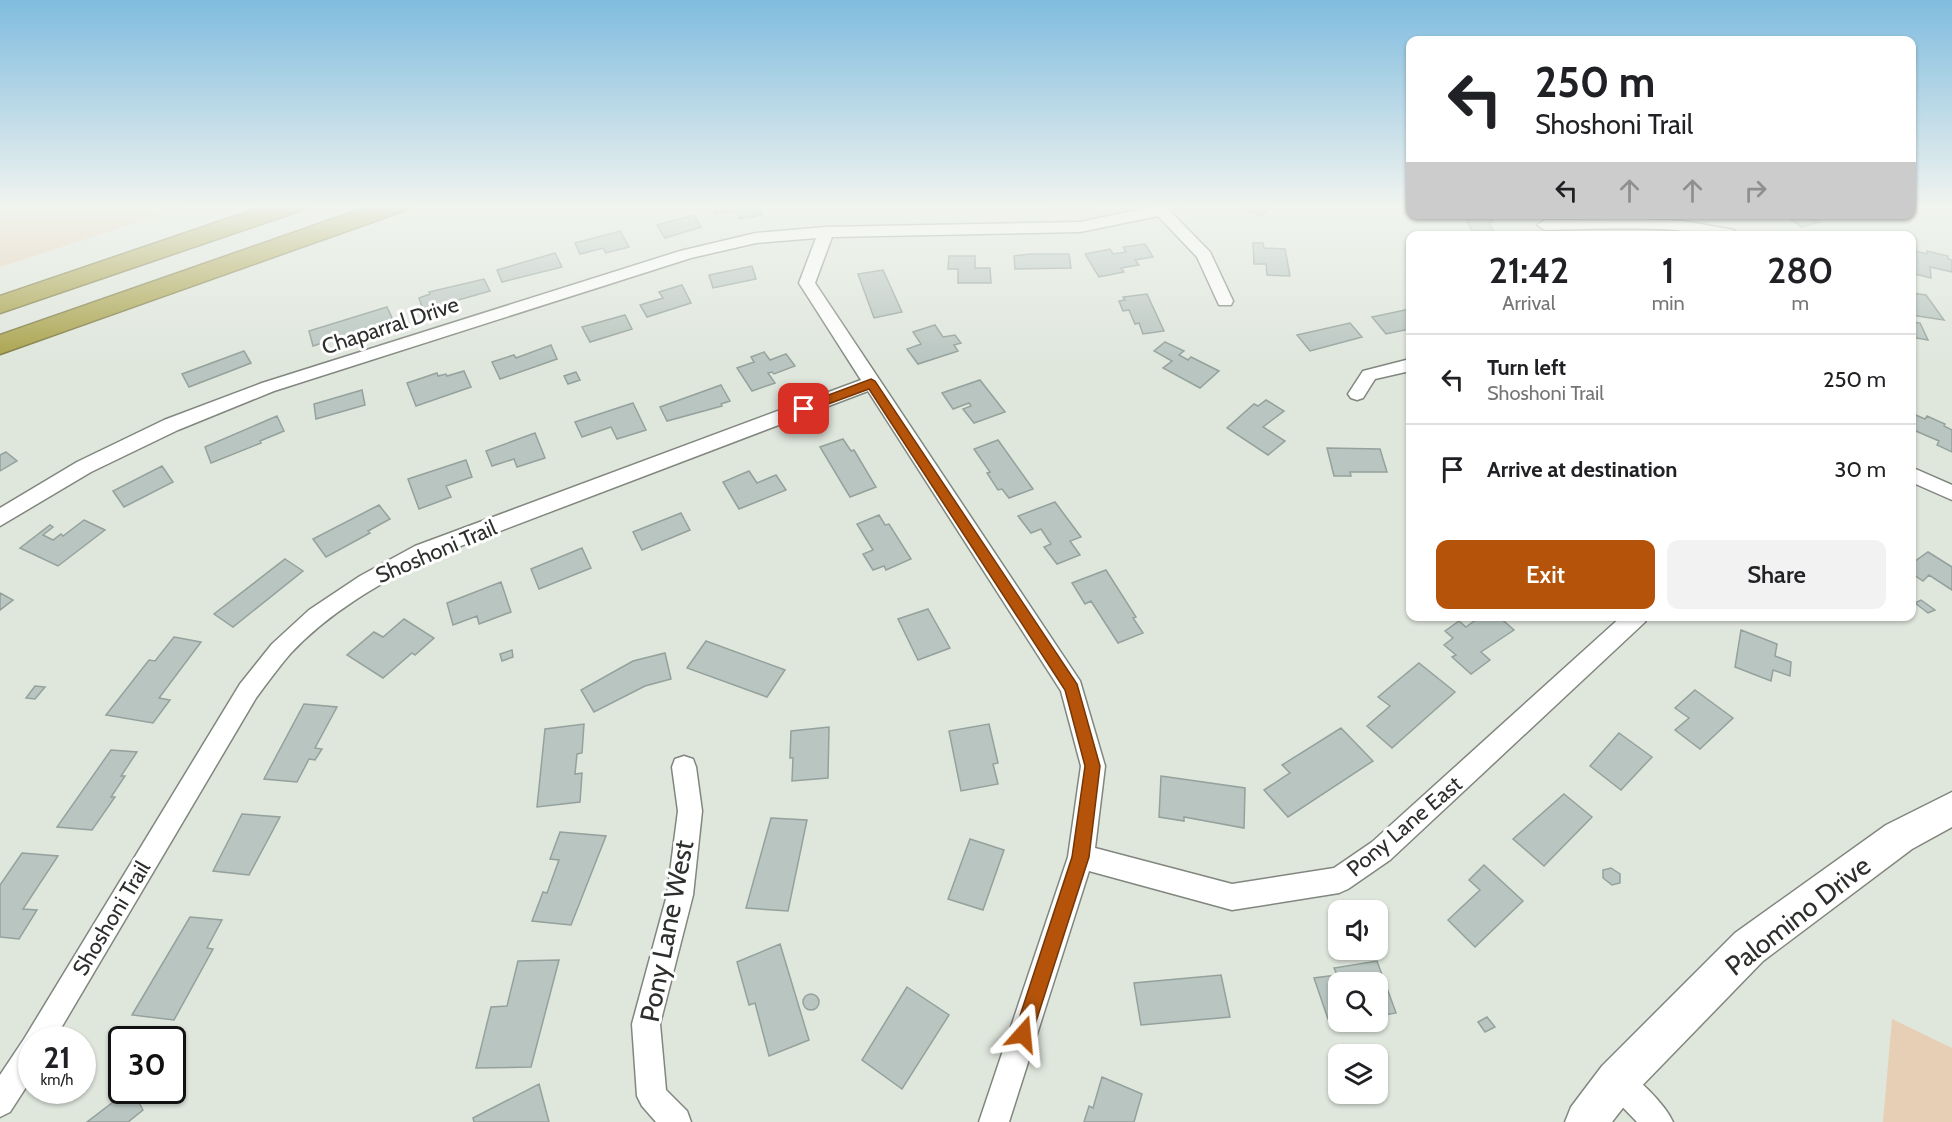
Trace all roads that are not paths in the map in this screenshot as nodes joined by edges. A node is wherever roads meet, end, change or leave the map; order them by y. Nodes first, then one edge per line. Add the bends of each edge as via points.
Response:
1 (140, 257) edge
2 (249, 257) edge
3 (675, 257) edge
4 (817, 257) edge
5 (1205, 257) edge
6 (1225, 302) dead end
7 (0, 305) edge
8 (0, 345) edge
9 (1406, 366) edge
10 (871, 383) junction
11 (1357, 394) dead end
12 (1916, 476) edge
13 (1952, 493) edge
14 (0, 518) edge
15 (1632, 621) edge
16 (684, 767) dead end
17 (1952, 808) edge
18 (1081, 857) junction
19 (46, 1026) edge
20 (18, 1073) edge
21 (1617, 1082) junction
22 (0, 1102) edge
23 (676, 1122) edge
24 (994, 1122) edge
25 (1586, 1122) edge
26 (1658, 1122) edge

1 - 7 highway
2 - 8 highway
3 - 14 street, Chaparral Drive via 268,387 171,425 103,458
4 - 10 street via 807,283
5 - 6 street
9 - 11 street via 1369,375
10 - 18 street via 1072,688 1093,766
10 - 19 street, Shoshoni Trail via 422,552 329,605 285,645 248,692
12 - 13 street
15 - 18 street, Pony Lane East via 1380,851 1339,880 1232,897
16 - 23 street, Pony Lane West via 690,811 680,896 646,1024 652,1096
17 - 21 street, Palomino Drive via 1899,837 1749,947
18 - 24 street
20 - 22 street
21 - 25 street, Palomino Drive
21 - 26 street

